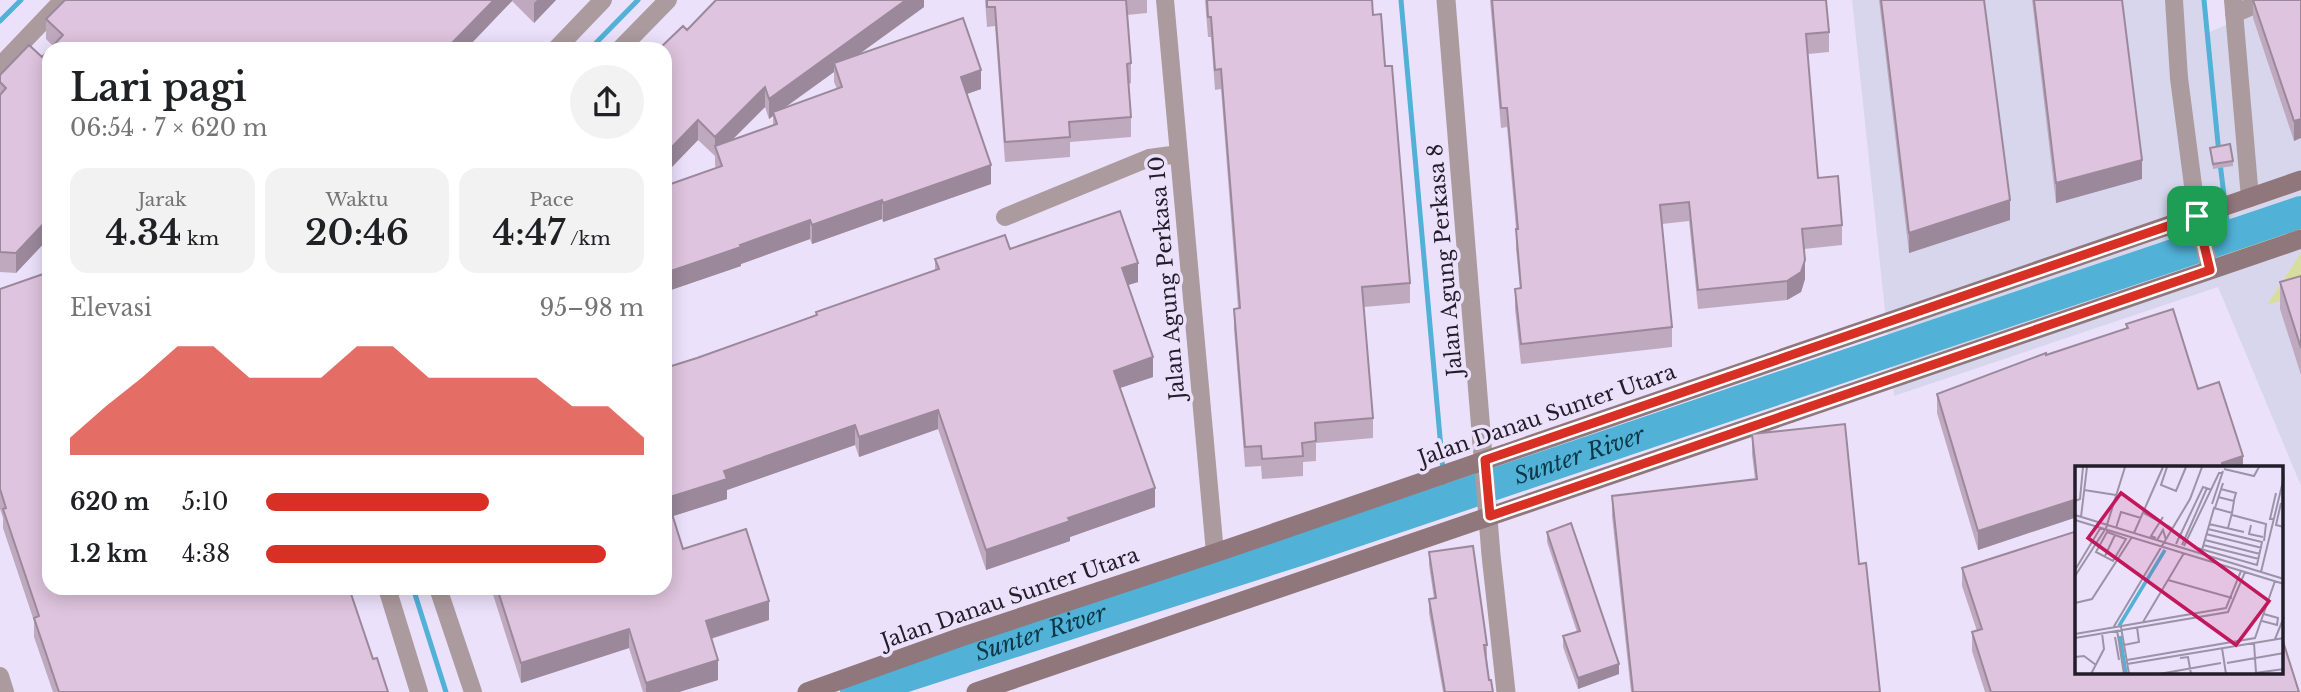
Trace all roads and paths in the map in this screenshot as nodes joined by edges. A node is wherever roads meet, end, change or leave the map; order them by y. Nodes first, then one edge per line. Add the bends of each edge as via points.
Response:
1 (63, 0) edge
2 (603, 0) edge
3 (668, 0) edge
4 (1165, 0) edge
5 (1446, 0) edge
6 (2174, 0) edge
7 (2266, 0) edge
8 (2234, 7) edge
9 (563, 42) edge
10 (627, 42) edge
11 (0, 66) edge
12 (1179, 154) junction
13 (2301, 180) edge
14 (2246, 199) junction
15 (1005, 217) dead end
16 (2199, 221) junction
17 (2301, 239) edge
18 (2208, 265) junction
19 (1481, 465) junction
20 (1489, 511) junction
21 (1215, 553) junction
22 (389, 595) edge
23 (440, 595) edge
24 (0, 676) edge
25 (5, 692) edge
26 (419, 692) edge
27 (473, 692) edge
28 (807, 692) edge
29 (976, 692) edge
30 (1506, 692) edge

1 - 11 street
2 - 9 street
3 - 10 street
4 - 12 street, Jalan Agung Perkasa 10
5 - 19 street, Jalan Agung Perkasa 8
6 - 16 street via 2179,78
7 - 8 street
8 - 14 street
12 - 15 street via 1149,158
12 - 21 street, Jalan Agung Perkasa 10
13 - 14 main road, Jalan Danau Sunter Utara
14 - 16 main road, Jalan Danau Sunter Utara
16 - 18 street
16 - 19 main road, Jalan Danau Sunter Utara
17 - 18 main road
18 - 20 main road
19 - 20 street, Jalan Agung Perkasa 8
19 - 21 main road, Jalan Danau Sunter Utara
20 - 29 main road
20 - 30 street, Jalan Agung Perkasa 8
21 - 28 main road, Jalan Danau Sunter Utara
22 - 26 street
23 - 27 street
24 - 25 street

